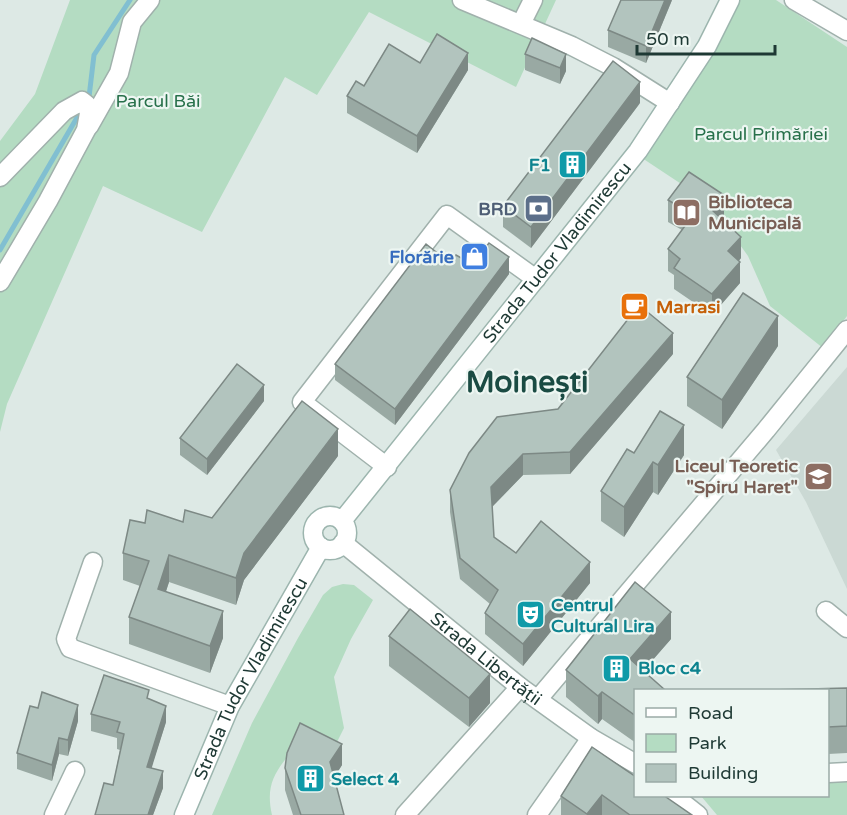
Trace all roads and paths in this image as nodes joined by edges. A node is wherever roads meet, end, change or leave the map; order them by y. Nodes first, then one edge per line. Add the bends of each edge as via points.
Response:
1 (150, 0) edge
2 (462, 0) edge
3 (533, 0) edge
4 (730, 0) edge
5 (794, 0) edge
6 (521, 24) junction
7 (847, 31) edge
8 (669, 103) junction
9 (86, 130) junction
10 (0, 177) edge
11 (536, 279) junction
12 (0, 282) edge
13 (847, 330) edge
14 (387, 467) junction
15 (342, 521) junction
16 (343, 543) junction
17 (321, 547) junction
18 (93, 562) dead end
19 (826, 611) dead end
20 (847, 628) edge
21 (520, 687) junction
22 (538, 699) junction
23 (230, 706) junction
24 (591, 738) junction
25 (634, 763) edge
26 (75, 771) dead end
27 (847, 772) edge
28 (829, 773) edge
29 (677, 797) edge
30 (693, 807) edge
31 (54, 815) edge
32 (184, 815) edge
33 (405, 815) edge
34 (537, 815) edge

1 - 9 street via 132,22 119,73
2 - 6 street
3 - 6 street
4 - 8 street, Strada Tudor Vladimirescu via 707,46
5 - 7 street
6 - 8 street via 613,67
8 - 11 street, Strada Tudor Vladimirescu via 638,151
9 - 10 street via 89,113 85,103 64,111
9 - 12 street
11 - 14 street, Strada Tudor Vladimirescu
11 - 14 street via 447,215 302,402
13 - 22 street
14 - 15 street, Strada Tudor Vladimirescu
15 - 16 street via 347,530
15 - 17 street via 330,516 319,520 313,533
16 - 17 street via 334,549
16 - 21 street, Strada Libertății
17 - 23 street, Strada Tudor Vladimirescu
18 - 23 street via 66,639 70,648
19 - 20 street
21 - 22 street, Strada Libertății
21 - 33 street
22 - 24 street, Strada Libertății
23 - 32 street, Strada Tudor Vladimirescu
24 - 25 street, Strada Libertății
24 - 34 street
26 - 31 street
27 - 28 street
29 - 30 street

